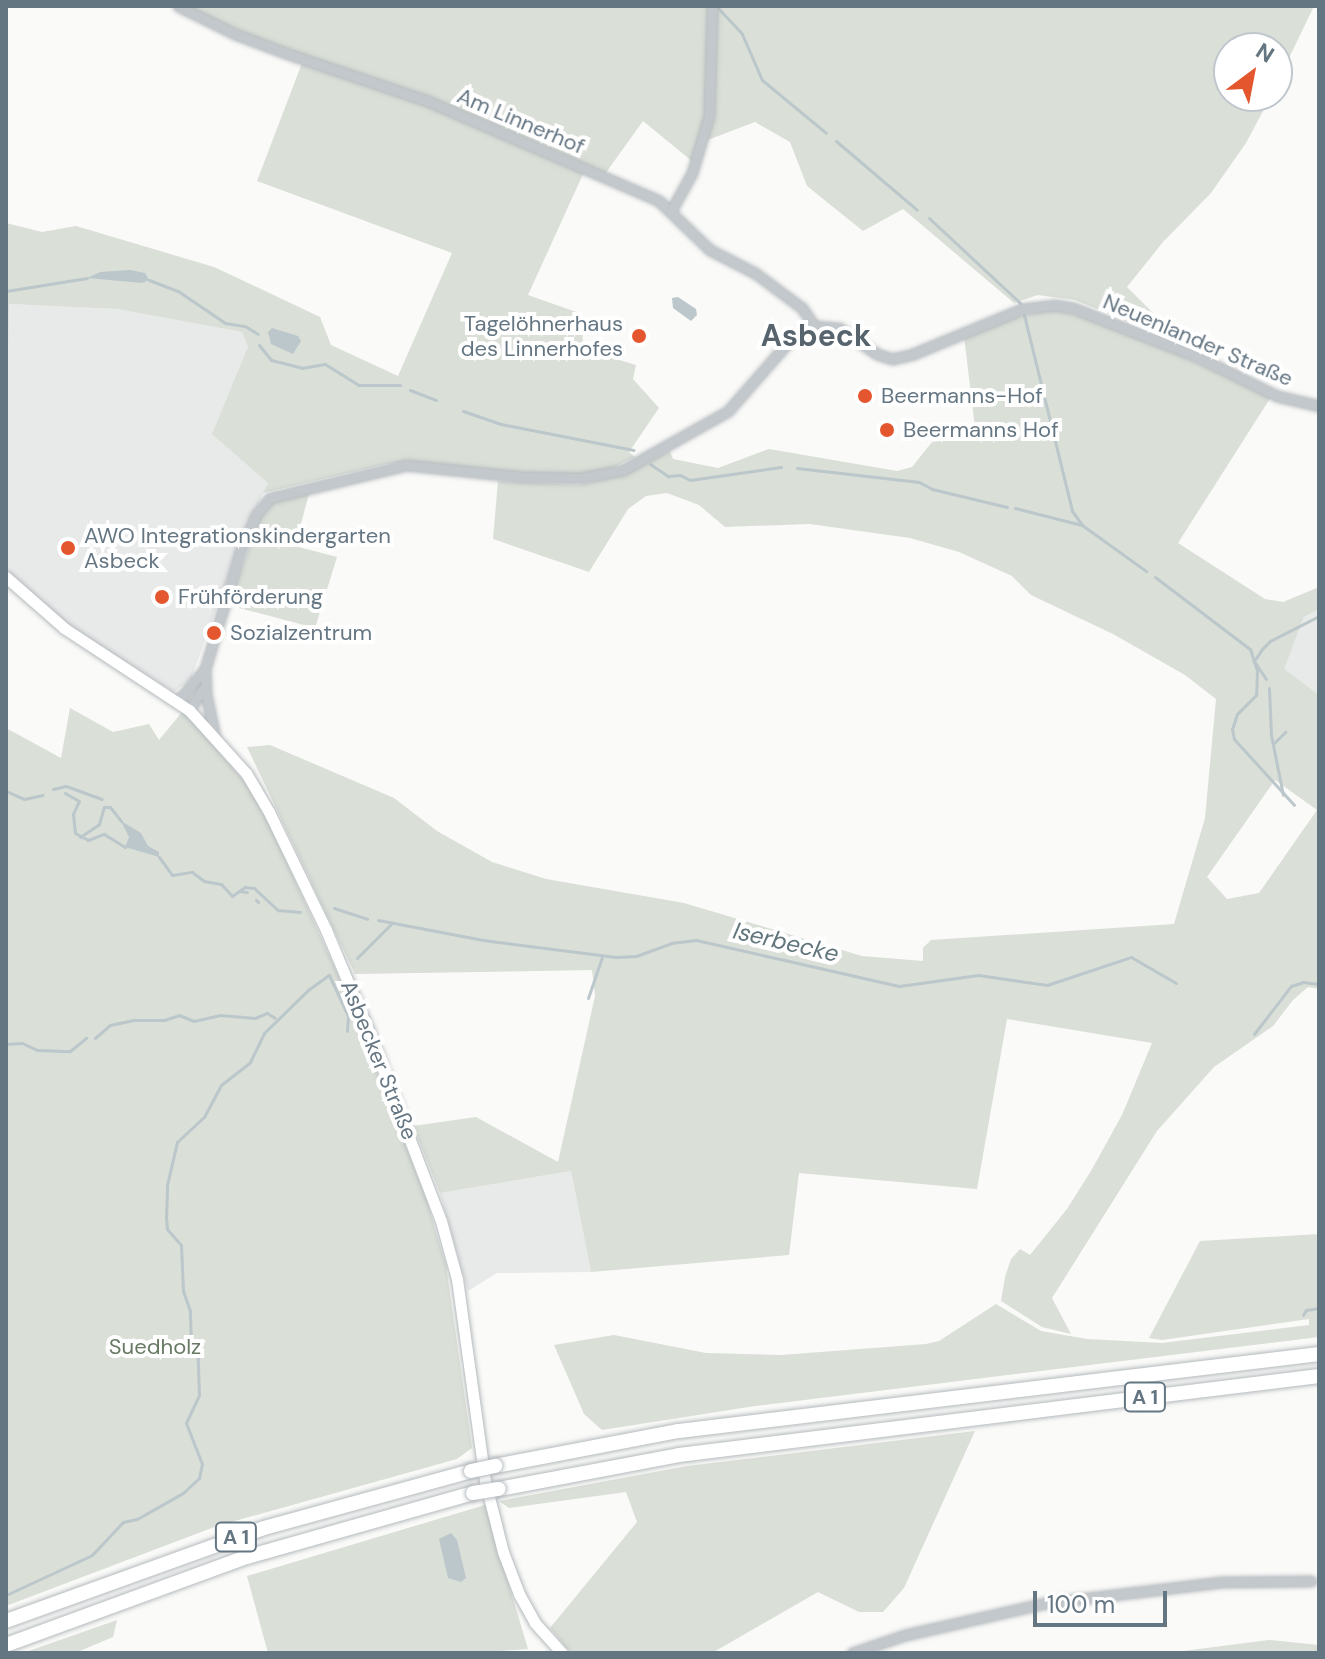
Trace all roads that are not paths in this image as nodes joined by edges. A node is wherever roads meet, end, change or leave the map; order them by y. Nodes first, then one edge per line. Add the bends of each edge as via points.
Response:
1 (178, 6) edge
2 (712, 6) edge
3 (671, 211) junction
4 (814, 326) junction
5 (1319, 406) edge
6 (6, 577) edge
7 (205, 669) junction
8 (205, 686) junction
9 (178, 701) junction
10 (189, 710) junction
11 (215, 737) junction
12 (1319, 1354) edge
13 (1319, 1376) edge
14 (1311, 1581) dead end
15 (6, 1621) edge
16 (6, 1645) edge
17 (562, 1653) edge
18 (852, 1653) edge

1 - 3 street, Am Linnerhof via 261,44 425,100 659,201
2 - 3 street via 709,116 692,173
3 - 4 street, Am Linnerhof via 710,250 755,273 802,308
4 - 5 street, Neuenlander Straße via 839,328 892,359 1022,309 1073,308 1198,357 1277,396
4 - 7 street via 792,338 728,411 623,470 581,478 522,477 406,465 270,498 240,552
6 - 9 main road, Asbecker Straße via 64,628
7 - 8 street
7 - 9 street
8 - 10 street
8 - 11 street
9 - 10 main road, Asbecker Straße
10 - 11 main road, Asbecker Straße
11 - 17 main road, Asbecker Straße via 246,773 269,812 326,930 441,1221 457,1279 485,1481 503,1552 535,1623
12 - 15 highway, A 1, bridge via 679,1431 495,1466 264,1528
13 - 16 highway, A 1, bridge via 679,1455 473,1493 247,1557
14 - 18 street via 1222,1582 1046,1603 905,1635

